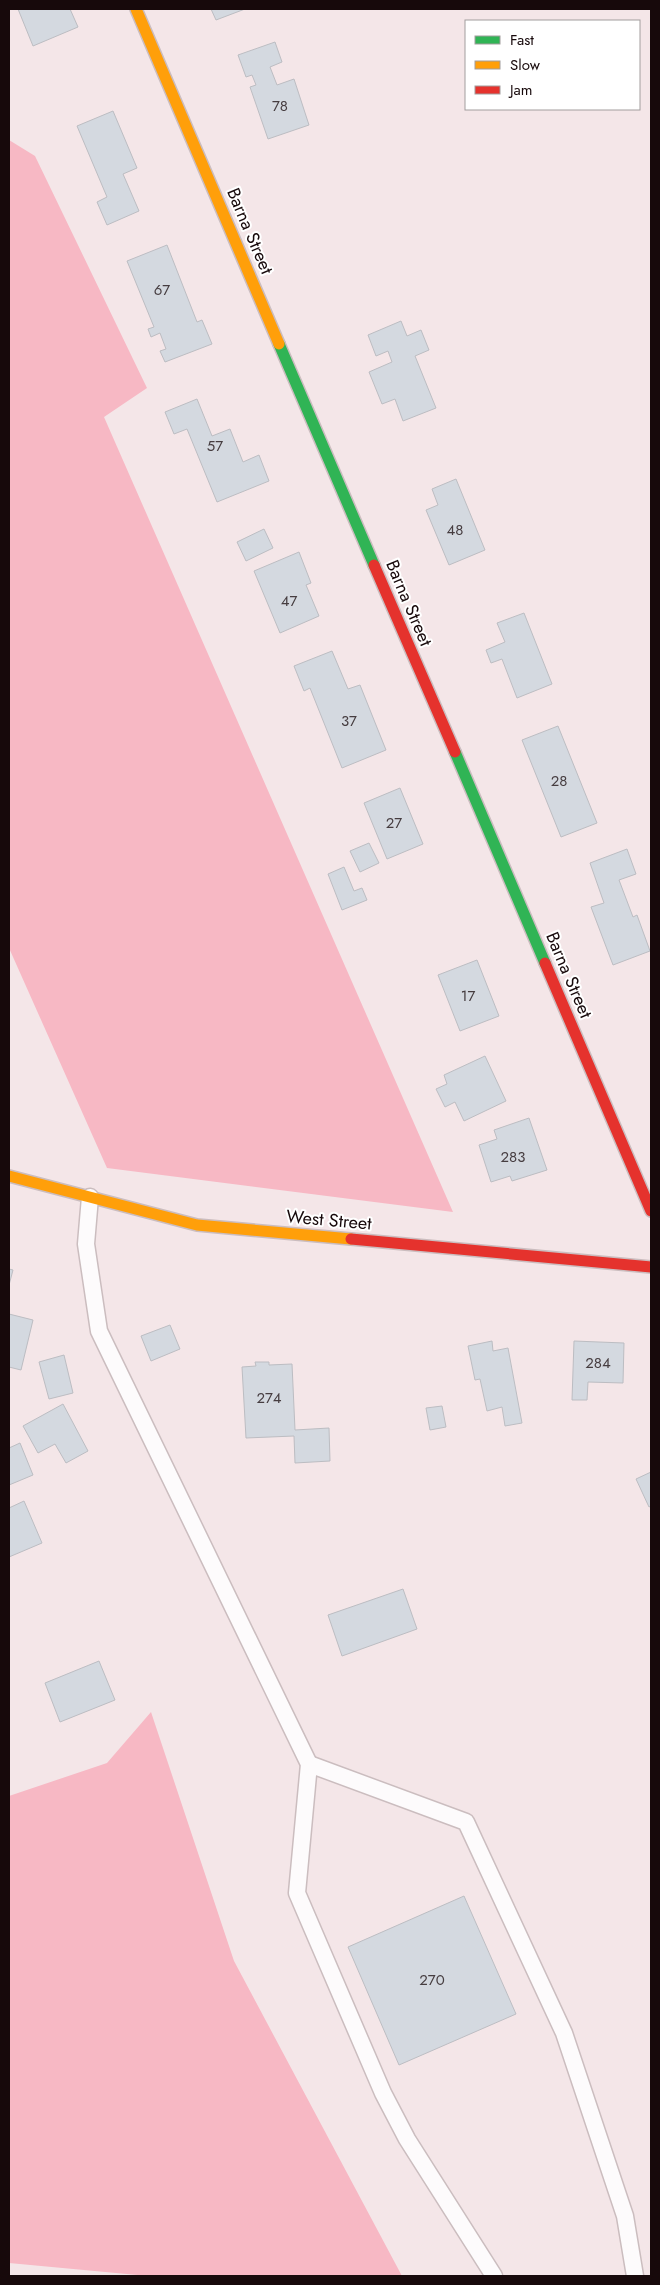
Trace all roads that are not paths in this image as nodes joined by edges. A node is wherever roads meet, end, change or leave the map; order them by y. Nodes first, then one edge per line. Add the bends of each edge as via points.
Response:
1 (136, 9) edge
2 (9, 1176) edge
3 (90, 1197) junction
4 (651, 1211) edge
5 (651, 1267) edge
6 (309, 1764) junction
7 (494, 2276) edge
8 (635, 2276) edge

1 - 4 street, Barna Street
2 - 3 street, West Street
3 - 5 street, West Street via 198,1225
3 - 6 lane via 86,1244 99,1331
6 - 7 lane via 297,1893 383,2093 407,2139
6 - 8 lane via 466,1822 564,2034 625,2216

